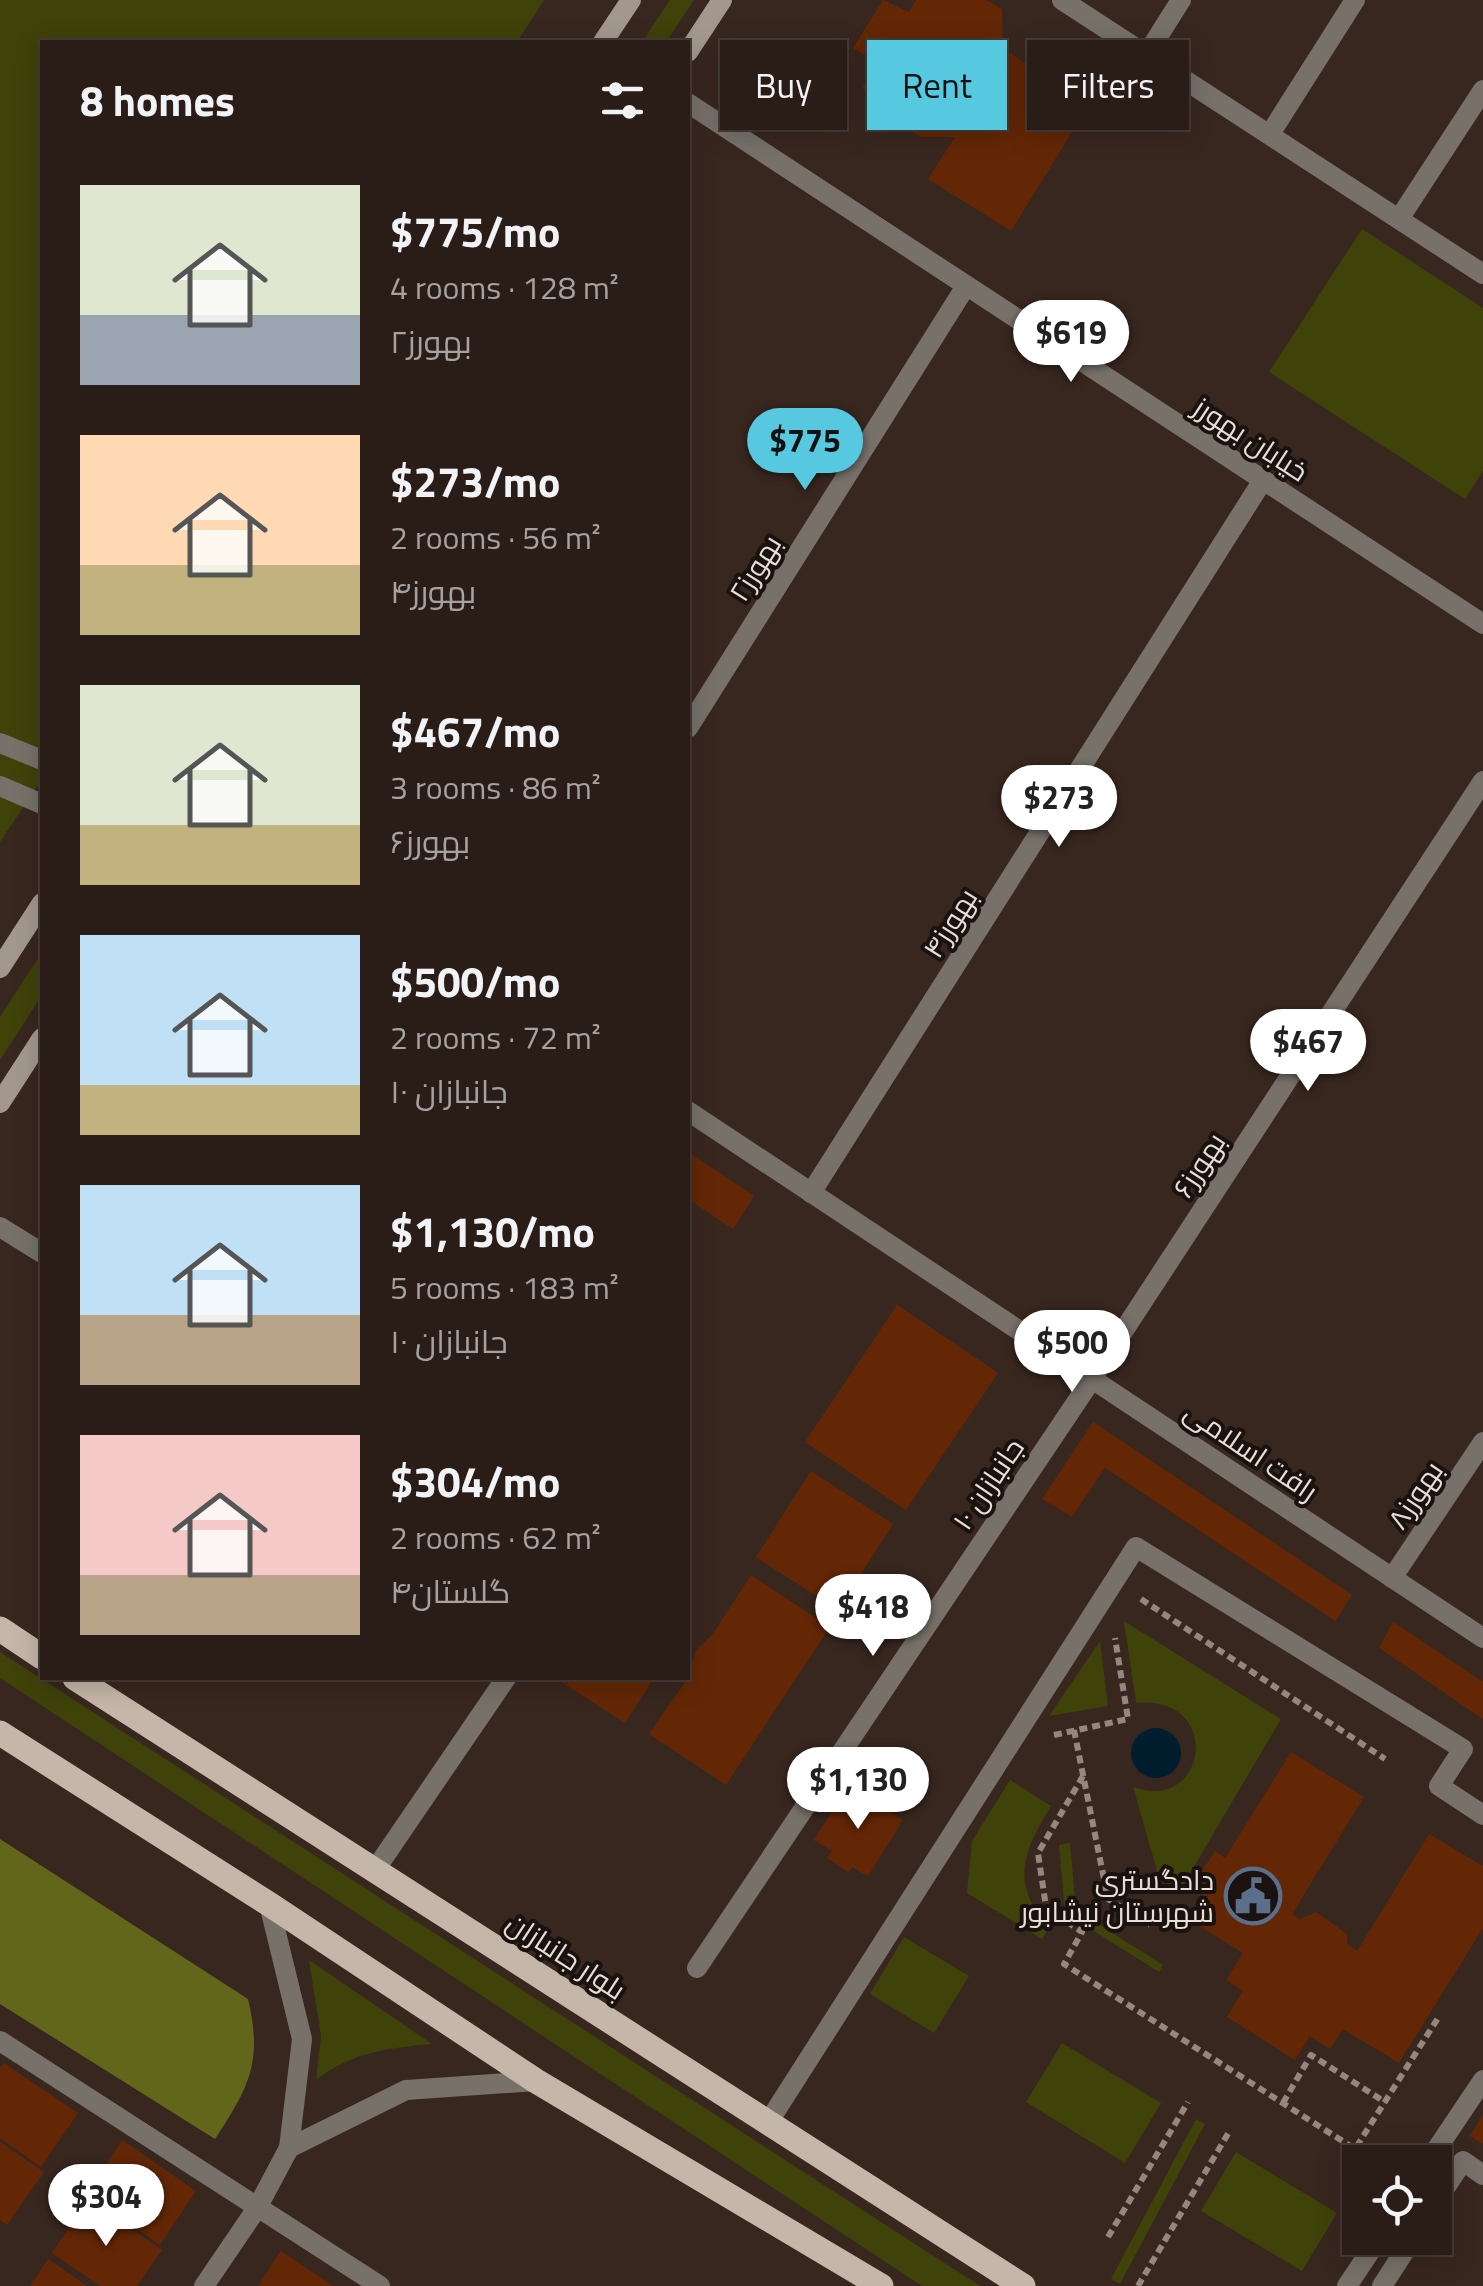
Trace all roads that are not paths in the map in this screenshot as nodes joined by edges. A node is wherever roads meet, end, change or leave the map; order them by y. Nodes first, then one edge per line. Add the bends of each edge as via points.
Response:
1 (631, 0) edge
2 (722, 0) edge
3 (1062, 0) edge
4 (1181, 0) edge
5 (1355, 0) edge
6 (604, 40) edge
7 (1124, 40) edge
8 (1155, 40) edge
9 (690, 49) edge
10 (1189, 82) edge
11 (1483, 90) edge
12 (690, 104) edge
13 (1270, 134) junction
14 (1400, 219) junction
15 (1483, 274) edge
16 (966, 286) junction
17 (1264, 480) junction
18 (1483, 624) edge
19 (690, 725) edge
20 (0, 743) edge
21 (40, 759) edge
22 (1483, 781) edge
23 (0, 786) edge
24 (40, 803) edge
25 (40, 906) edge
26 (0, 968) edge
27 (40, 1041) edge
28 (0, 1104) edge
29 (690, 1113) edge
30 (812, 1193) junction
31 (0, 1226) edge
32 (40, 1251) edge
33 (1092, 1379) junction
34 (1483, 1442) edge
35 (1392, 1578) junction
36 (0, 1630) edge
37 (1483, 1638) edge
38 (40, 1656) edge
39 (78, 1680) edge
40 (505, 1680) edge
41 (0, 1733) edge
42 (1483, 1815) edge
43 (376, 1870) junction
44 (270, 1904) junction
45 (696, 1968) dead end
46 (0, 2041) edge
47 (1483, 2080) edge
48 (536, 2081) junction
49 (769, 2121) junction
50 (1439, 2145) edge
51 (289, 2148) junction
52 (1483, 2174) edge
53 (1452, 2178) edge
54 (257, 2208) junction
55 (1367, 2255) edge
56 (1402, 2255) edge
57 (204, 2286) edge
58 (380, 2286) edge
59 (881, 2286) edge
60 (1023, 2286) edge
61 (1346, 2286) edge
62 (1382, 2286) edge

1 - 6 main road
2 - 9 main road
3 - 7 street
4 - 8 street
5 - 13 street
10 - 13 street
11 - 14 street
12 - 16 street, خیابان بهورز
13 - 14 street
14 - 15 street
16 - 17 street, خیابان بهورز
16 - 19 street, بهورز۲
17 - 18 street, خیابان بهورز
17 - 30 street, بهورز۴
20 - 21 street
22 - 33 street, بهورز۶
23 - 24 street
25 - 26 main road
27 - 28 main road
29 - 30 street, رافت اسلامی
30 - 33 street, رافت اسلامی
31 - 32 street
33 - 35 street, رافت اسلامی
33 - 45 street, جانبازان ۱۰
34 - 35 street, بهورز۸
35 - 37 street, رافت اسلامی
36 - 38 main road
39 - 43 main road, بلوار جانبازان
40 - 43 street
41 - 44 main road
42 - 49 street via 1439,1786 1463,1749 1136,1547
43 - 49 main road, بلوار جانبازان
44 - 48 main road
44 - 51 street via 302,2039
46 - 54 street
47 - 50 street
48 - 51 street via 406,2090
48 - 59 main road
49 - 60 main road, بلوار جانبازان
51 - 54 street
52 - 53 street via 1463,2161
54 - 57 street
54 - 58 street
55 - 61 street
56 - 62 street

